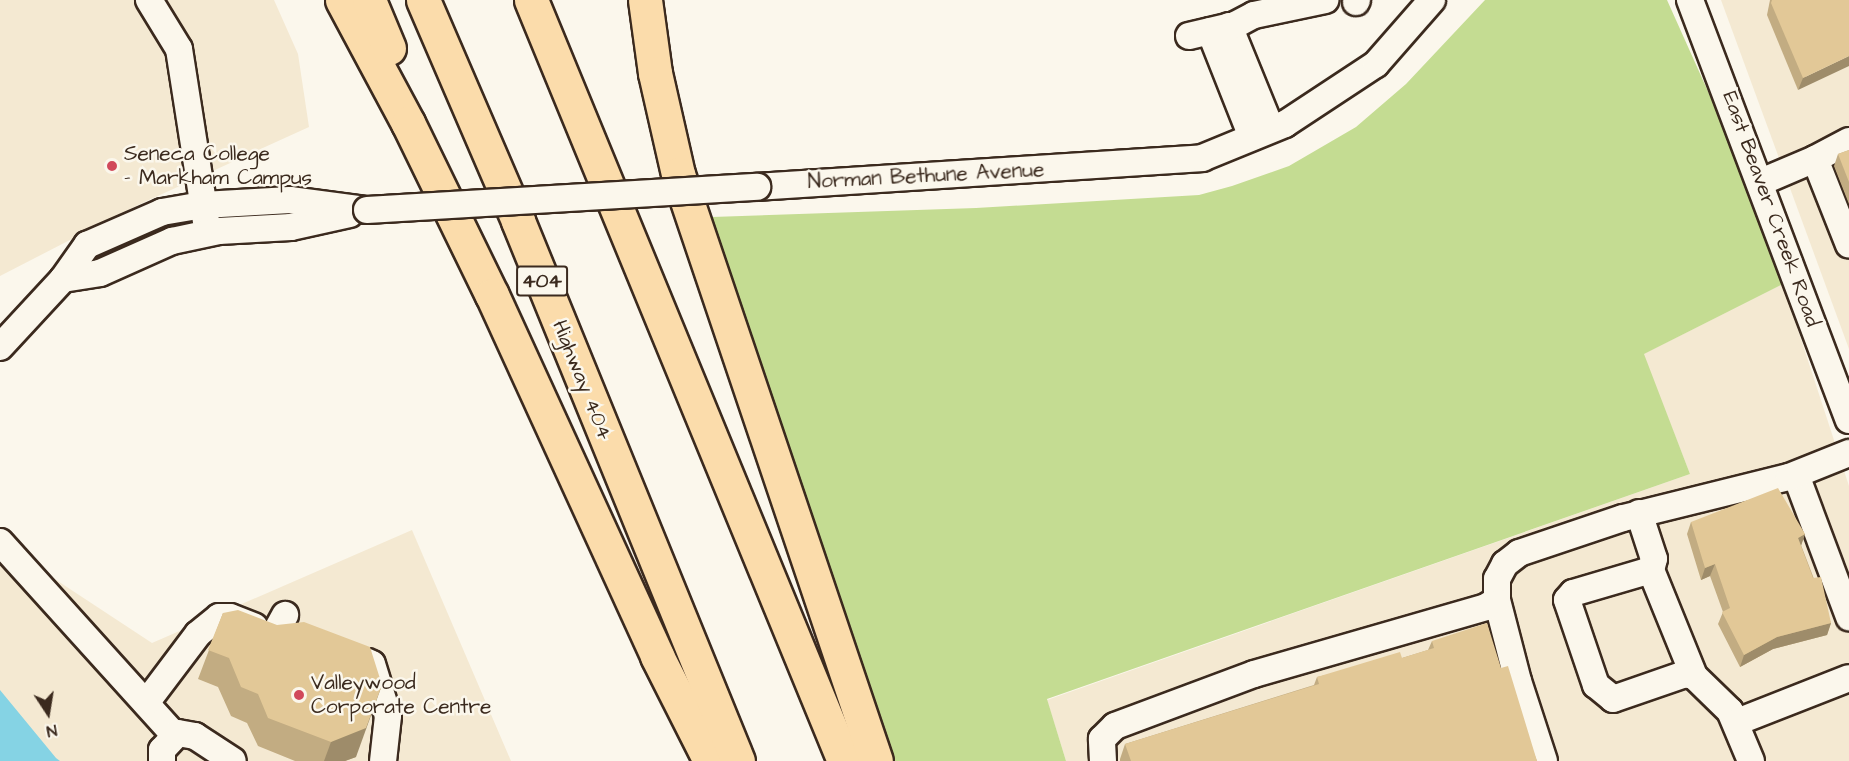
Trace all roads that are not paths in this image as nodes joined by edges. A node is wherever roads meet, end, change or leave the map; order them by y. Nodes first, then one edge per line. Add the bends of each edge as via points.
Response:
1 (149, 0) edge
2 (342, 0) edge
3 (369, 0) edge
4 (423, 0) edge
5 (531, 0) edge
6 (645, 0) edge
7 (1325, 0) edge
8 (1432, 0) edge
9 (1690, 0) edge
10 (1261, 133) junction
11 (1849, 141) edge
12 (1815, 159) junction
13 (1761, 182) junction
14 (203, 205) junction
15 (367, 210) junction
16 (208, 233) junction
17 (1849, 245) edge
18 (63, 279) junction
19 (492, 295) junction
20 (0, 346) edge
21 (1849, 420) edge
22 (1849, 453) edge
23 (1796, 475) junction
24 (1639, 513) junction
25 (0, 542) edge
26 (1651, 570) junction
27 (1497, 600) junction
28 (1849, 616) edge
29 (304, 638) edge
30 (350, 656) edge
31 (1694, 676) junction
32 (1849, 678) edge
33 (146, 703) junction
34 (1737, 722) junction
35 (175, 736) junction
36 (162, 761) edge
37 (233, 761) edge
38 (383, 761) edge
39 (710, 761) edge
40 (738, 761) edge
41 (844, 761) edge
42 (876, 761) edge
43 (1103, 761) edge
44 (1544, 761) edge
45 (1751, 761) edge

1 - 14 street via 179,49
2 - 19 highway via 408,123
3 - 19 highway
4 - 40 highway, Highway 404 / 404 via 518,221
5 - 41 highway
6 - 42 highway via 655,73 678,174
7 - 10 street via 1254,15 1209,31
8 - 10 street, Norman Bethune Avenue via 1376,64
9 - 13 street, East Beaver Creek Road
10 - 15 street, Norman Bethune Avenue, bridge via 1202,158
11 - 12 street
12 - 13 street
12 - 17 street
13 - 21 street, East Beaver Creek Road
14 - 15 street, Norman Bethune Avenue via 290,200
14 - 16 street
14 - 18 street, Norman Bethune Avenue via 162,212 87,245
15 - 16 street, Norman Bethune Avenue via 291,227
16 - 18 street, Norman Bethune Avenue via 172,241 100,273
18 - 20 street, Norman Bethune Avenue
19 - 39 highway via 657,656
22 - 23 street
23 - 24 street
23 - 28 street
24 - 26 street via 1654,559
24 - 27 street via 1519,554 1505,564 1497,579
25 - 33 street
26 - 31 street
26 - 31 street via 1573,593 1567,600 1596,685 1613,699 1685,674
27 - 43 street via 1469,612 1254,674 1115,726 1102,739
27 - 44 street
29 - 33 street via 280,625 219,617 198,634
30 - 38 street via 372,664 388,716
31 - 34 street
32 - 34 street
33 - 35 street
34 - 45 street
35 - 36 street via 162,750
35 - 37 street via 195,736

